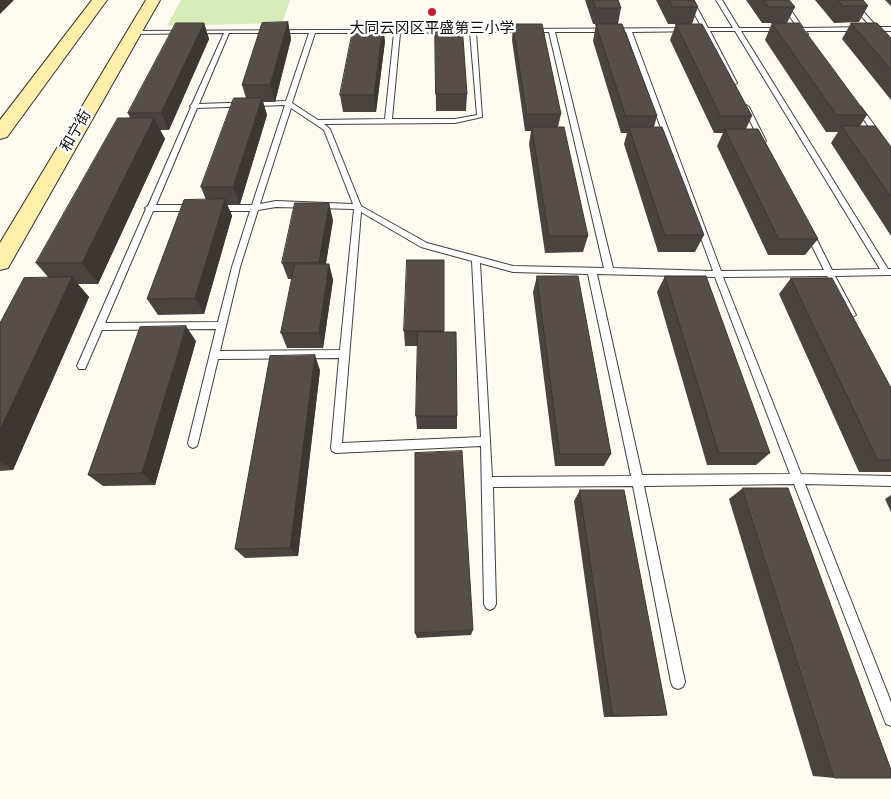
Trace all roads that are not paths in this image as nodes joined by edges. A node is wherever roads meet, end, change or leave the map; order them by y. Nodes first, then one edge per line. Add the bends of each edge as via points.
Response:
1 (100, 0) edge
2 (153, 0) edge
3 (690, 0) edge
4 (719, 0) edge
5 (781, 0) edge
6 (850, 0) edge
7 (876, 29) junction
8 (891, 29) edge
9 (707, 30) junction
10 (738, 30) junction
11 (802, 30) junction
12 (552, 31) junction
13 (629, 31) junction
14 (134, 32) junction
15 (226, 32) junction
16 (312, 32) junction
17 (397, 32) junction
18 (473, 32) junction
19 (807, 37) edge
20 (891, 47) edge
21 (738, 91) edge
22 (852, 99) edge
23 (742, 100) edge
24 (288, 102) junction
25 (193, 106) junction
26 (388, 121) junction
27 (316, 122) junction
28 (0, 133) edge
29 (769, 152) edge
30 (891, 153) edge
31 (358, 207) junction
32 (149, 208) junction
33 (255, 208) junction
34 (804, 221) edge
35 (476, 259) junction
36 (0, 262) edge
37 (592, 271) junction
38 (609, 271) junction
39 (888, 272) edge
40 (830, 273) junction
41 (718, 274) junction
42 (856, 323) edge
43 (222, 325) junction
44 (98, 327) junction
45 (345, 354) junction
46 (215, 355) junction
47 (82, 366) dead end
48 (486, 441) junction
49 (193, 443) dead end
50 (798, 479) junction
51 (638, 481) junction
52 (891, 481) edge
53 (486, 482) junction
54 (490, 604) dead end
55 (678, 682) dead end
56 (891, 719) edge

1 - 28 main road
2 - 14 main road, 和宁街
3 - 9 lane
4 - 10 lane
5 - 11 lane
6 - 7 lane
7 - 8 lane
7 - 11 lane
7 - 20 lane
9 - 10 lane
9 - 13 lane
9 - 21 lane
10 - 11 lane
10 - 39 lane
11 - 19 lane
12 - 13 lane
12 - 18 lane
12 - 38 lane
13 - 41 lane
14 - 15 lane
14 - 36 main road, 和宁街
15 - 16 lane
15 - 25 lane
16 - 17 lane
16 - 24 lane
17 - 18 lane
17 - 26 lane
18 - 26 lane via 480,116 455,121
22 - 30 lane
23 - 29 lane
24 - 25 lane
24 - 27 lane
24 - 33 lane
25 - 32 lane
26 - 27 lane
27 - 31 lane via 327,129
31 - 33 lane via 276,204
31 - 35 lane via 424,245
31 - 45 lane
32 - 33 lane
32 - 44 lane
33 - 43 lane
34 - 40 lane
35 - 37 lane via 513,268
35 - 48 lane
37 - 38 lane
37 - 51 lane
38 - 41 lane
39 - 40 lane
40 - 41 lane
40 - 42 lane
41 - 50 lane
43 - 44 lane
43 - 46 lane
44 - 47 lane
45 - 46 lane
45 - 48 lane via 336,448
46 - 49 lane
48 - 53 lane
50 - 51 lane
50 - 52 lane
50 - 56 lane
51 - 53 lane
51 - 55 lane
53 - 54 lane

